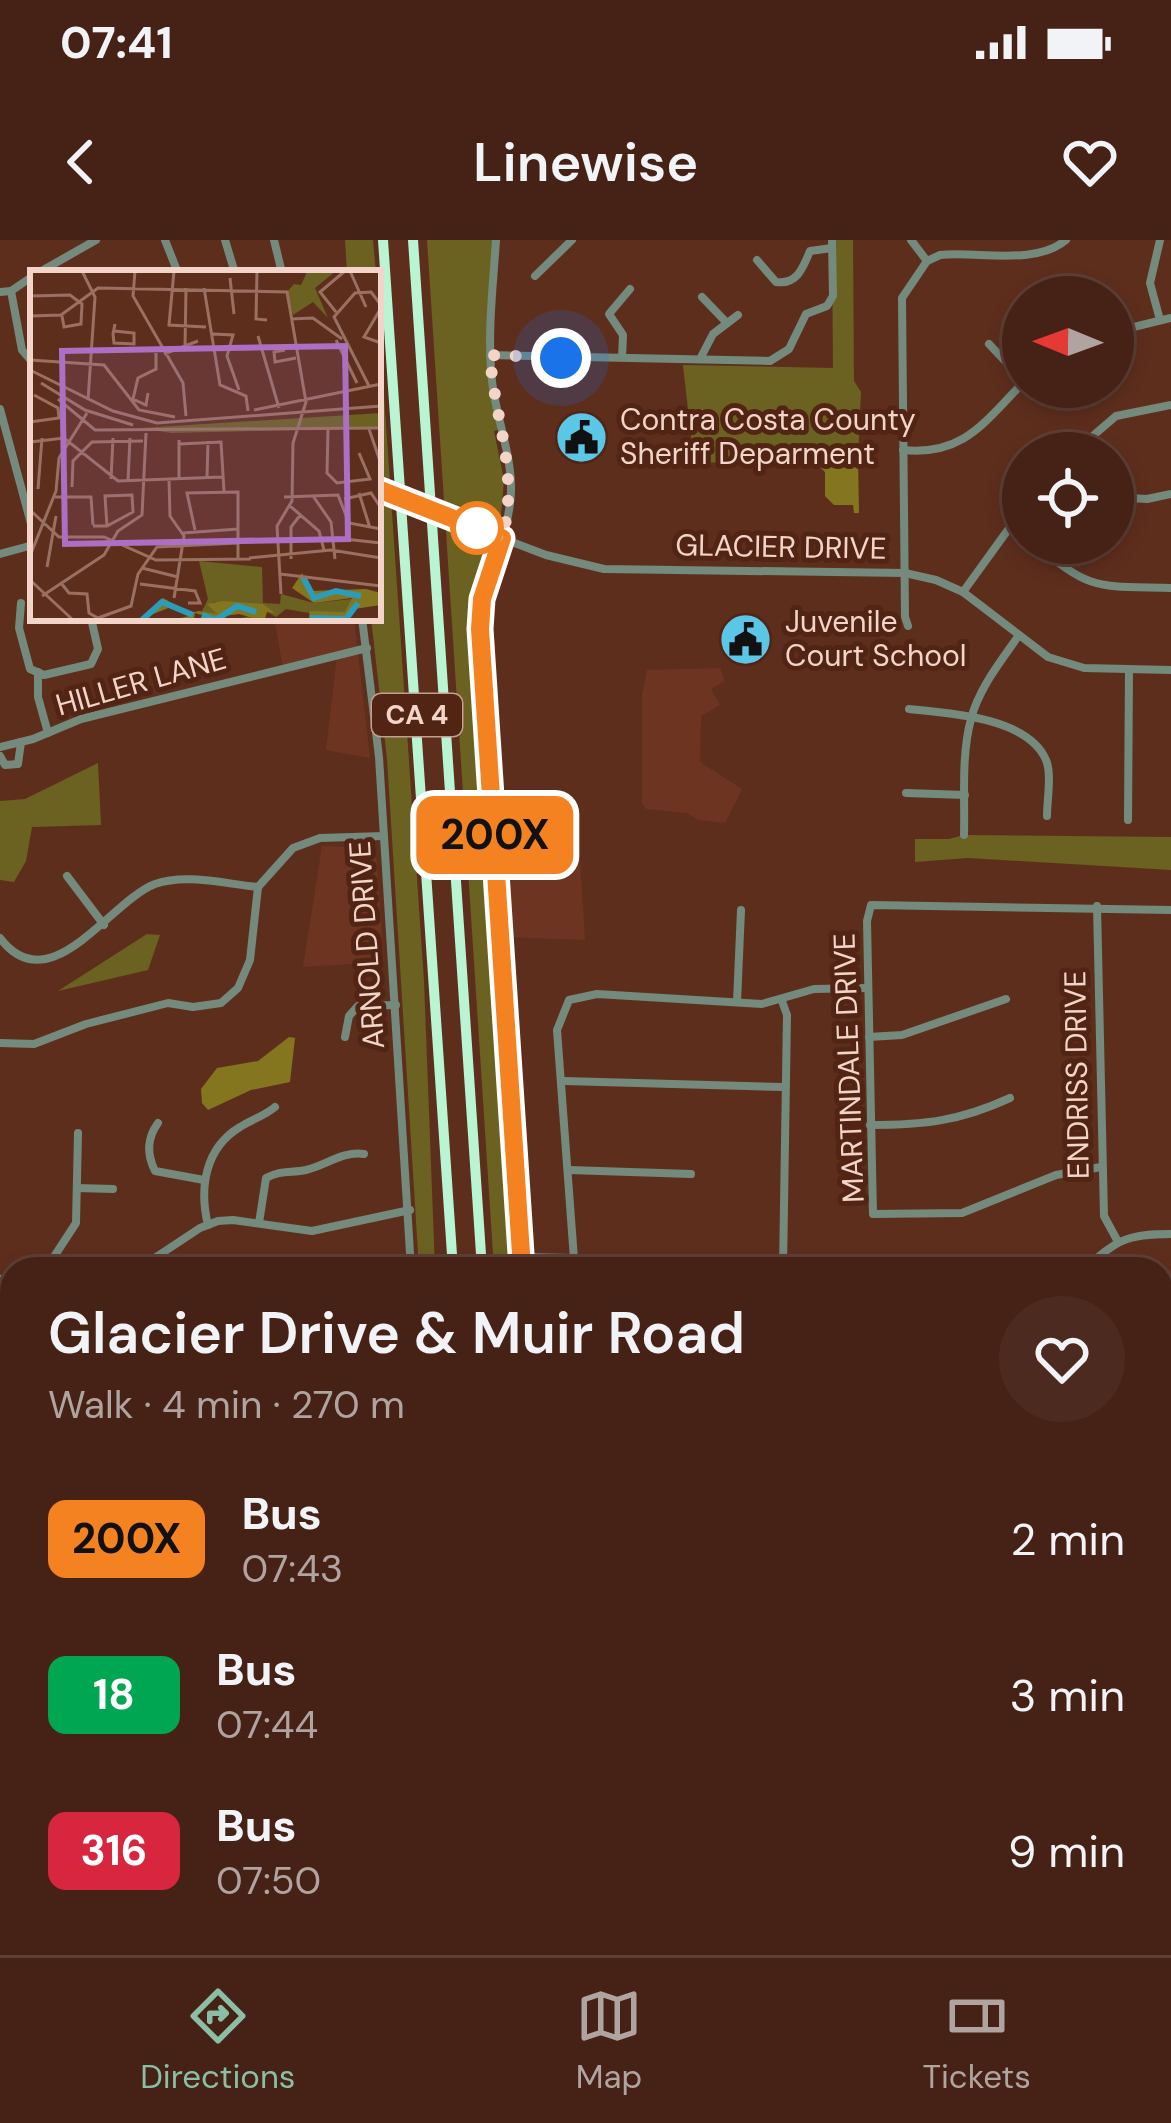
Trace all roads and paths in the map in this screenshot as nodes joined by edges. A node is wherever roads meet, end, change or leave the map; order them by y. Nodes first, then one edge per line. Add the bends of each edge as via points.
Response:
1 (96, 240) edge
2 (165, 240) edge
3 (224, 240) edge
4 (274, 240) edge
5 (383, 240) edge
6 (413, 240) edge
7 (496, 240) edge
8 (911, 240) edge
9 (1066, 240) edge
10 (1160, 240) edge
11 (565, 242) edge
12 (832, 244) edge
13 (757, 260) dead end
14 (927, 261) junction
15 (45, 270) edge
16 (177, 270) edge
17 (234, 270) edge
18 (281, 270) edge
19 (535, 276) dead end
20 (630, 289) dead end
21 (5, 291) edge
22 (701, 297) dead end
23 (738, 315) dead end
24 (1166, 319) edge
25 (727, 323) junction
26 (1134, 327) edge
27 (989, 344) dead end
28 (490, 355) junction
29 (622, 357) junction
30 (1002, 358) edge
31 (30, 359) edge
32 (700, 359) junction
33 (1002, 401) edge
34 (1171, 405) edge
35 (0, 409) edge
36 (1097, 432) edge
37 (903, 450) junction
38 (381, 491) edge
39 (1171, 494) edge
40 (1134, 498) edge
41 (30, 520) edge
42 (1002, 536) edge
43 (502, 538) junction
44 (30, 546) edge
45 (0, 554) edge
46 (1060, 564) edge
47 (905, 573) junction
48 (1171, 588) edge
49 (963, 592) junction
50 (21, 603) dead end
51 (92, 621) edge
52 (362, 621) edge
53 (908, 626) dead end
54 (1019, 635) junction
55 (367, 648) junction
56 (1129, 670) junction
57 (1171, 670) edge
58 (38, 672) junction
59 (909, 710) dead end
60 (971, 716) junction
61 (49, 733) junction
62 (21, 742) junction
63 (0, 752) edge
64 (906, 793) dead end
65 (965, 796) junction
66 (1047, 816) dead end
67 (1128, 820) dead end
68 (964, 835) dead end
69 (384, 836) junction
70 (67, 876) dead end
71 (258, 887) junction
72 (1097, 906) junction
73 (741, 910) dead end
74 (1171, 910) edge
75 (104, 925) junction
76 (0, 938) edge
77 (867, 988) junction
78 (1006, 999) dead end
79 (782, 1001) junction
80 (737, 1002) junction
81 (396, 1005) junction
82 (345, 1036) dead end
83 (869, 1037) junction
84 (0, 1043) edge
85 (564, 1081) junction
86 (784, 1088) junction
87 (1010, 1098) dead end
88 (275, 1107) dead end
89 (158, 1124) dead end
90 (870, 1125) junction
91 (78, 1133) dead end
92 (364, 1154) dead end
93 (1101, 1167) junction
94 (569, 1170) junction
95 (691, 1174) dead end
96 (204, 1180) junction
97 (77, 1188) junction
98 (113, 1189) dead end
99 (410, 1210) junction
100 (259, 1223) junction
101 (208, 1225) junction
102 (1171, 1234) edge
103 (1117, 1240) junction
104 (54, 1257) edge
105 (157, 1257) edge
106 (411, 1257) edge
107 (452, 1257) edge
108 (481, 1257) edge
109 (523, 1257) edge
110 (574, 1257) edge
111 (783, 1257) edge
112 (1098, 1257) edge

1 - 15 street
2 - 16 street
3 - 17 street
4 - 18 street
5 - 107 highway, CA 4
6 - 108 highway, CA 4
7 - 28 street
8 - 14 street
9 - 14 street via 1034,254 957,253
10 - 24 street via 1150,283
11 - 19 street
12 - 13 street via 810,251 784,284
12 - 32 street via 832,296 806,314 789,349 770,361
14 - 37 street via 902,298
20 - 29 street via 609,314 620,327
21 - 31 street
22 - 25 street
23 - 25 street
24 - 26 street
25 - 32 street
27 - 30 street
28 - 29 street
28 - 43 street via 511,478
29 - 32 street
33 - 37 street via 956,446
34 - 36 street via 1116,416
35 - 41 street
37 - 47 street
38 - 43 street, GLACIER DRIVE, bridge
39 - 40 street
42 - 49 street
43 - 47 street, GLACIER DRIVE via 604,568
43 - 109 street via 480,629
44 - 45 street
46 - 48 street via 1093,585
47 - 49 street, GLACIER DRIVE
47 - 53 street
49 - 54 street, GLACIER DRIVE
50 - 58 street via 30,669
51 - 58 street via 98,649 91,664
52 - 55 street, ARNOLD DRIVE
54 - 56 street, GLACIER DRIVE via 1048,657
54 - 60 street
55 - 61 street, HILLER LANE via 81,718
55 - 69 street, ARNOLD DRIVE
56 - 57 street, GLACIER DRIVE
56 - 67 street
58 - 61 street
59 - 60 street
60 - 65 street
60 - 66 street via 1034,742 1048,762
61 - 62 street, HILLER LANE
62 - 63 street, HILLER LANE
62 - 63 street via 18,764 5,765
64 - 65 street
65 - 68 street
69 - 71 street via 306,840
69 - 81 street, ARNOLD DRIVE
70 - 75 street
71 - 75 street via 164,882 133,895
71 - 84 street via 250,960 221,1003 168,1003 34,1044
72 - 74 street
72 - 77 street, MARTINDALE DRIVE via 871,905
72 - 93 street, ENDRISS DRIVE
73 - 80 street
75 - 76 street via 48,959 21,957
77 - 79 street via 814,989
77 - 83 street, MARTINDALE DRIVE
78 - 83 street via 902,1035
79 - 80 street
79 - 86 street
80 - 85 street via 597,994 569,1000 557,1030
81 - 82 street via 358,1006
81 - 99 street, ARNOLD DRIVE
83 - 90 street, MARTINDALE DRIVE
85 - 86 street
85 - 94 street
86 - 111 street
87 - 90 street via 932,1125
88 - 96 street via 221,1143
89 - 96 street via 150,1134 155,1172
90 - 93 street, MARTINDALE DRIVE via 873,1214 962,1213 1056,1175
91 - 97 street
92 - 100 street via 266,1178
93 - 103 street, ENDRISS DRIVE via 1104,1216
94 - 95 street
94 - 110 street
96 - 101 street
97 - 98 street
97 - 104 street via 76,1223
99 - 100 street via 312,1231
99 - 106 street, ARNOLD DRIVE
100 - 101 street
101 - 105 street
102 - 103 street
103 - 112 street

